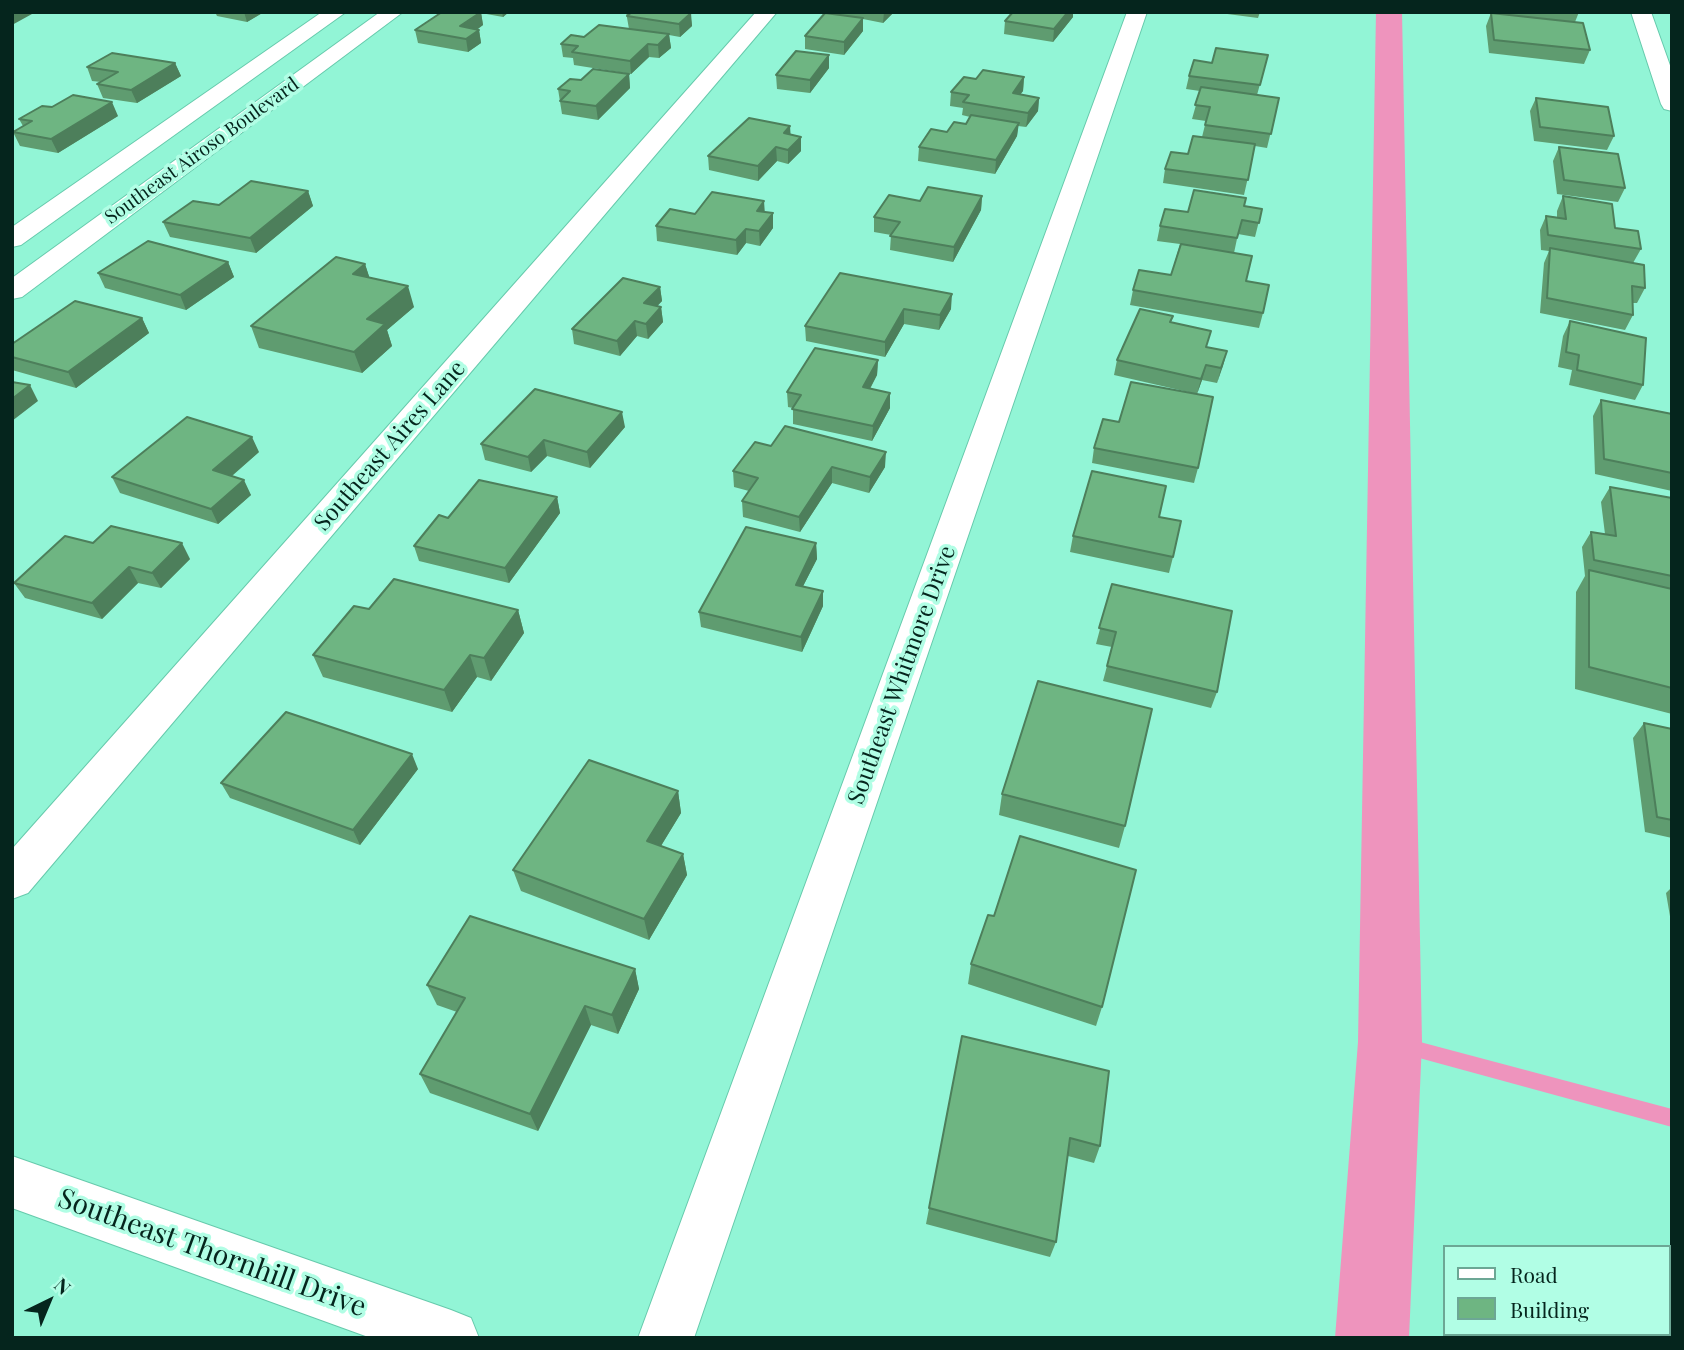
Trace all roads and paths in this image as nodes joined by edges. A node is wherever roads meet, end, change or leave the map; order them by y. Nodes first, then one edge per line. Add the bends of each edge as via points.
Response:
1 (336, 12) edge
2 (393, 12) edge
3 (767, 12) edge
4 (1137, 12) edge
5 (1641, 12) edge
6 (1672, 104) edge
7 (12, 239) edge
8 (12, 291) edge
9 (12, 880) edge
10 (12, 1182) edge
11 (451, 1338) edge
12 (666, 1338) edge

1 - 7 street, Southeast Airoso Boulevard
2 - 8 street, Southeast Airoso Boulevard
3 - 9 street, Southeast Aires Lane
4 - 12 street, Southeast Whitmore Drive
5 - 6 street
10 - 11 street, Southeast Thornhill Drive

